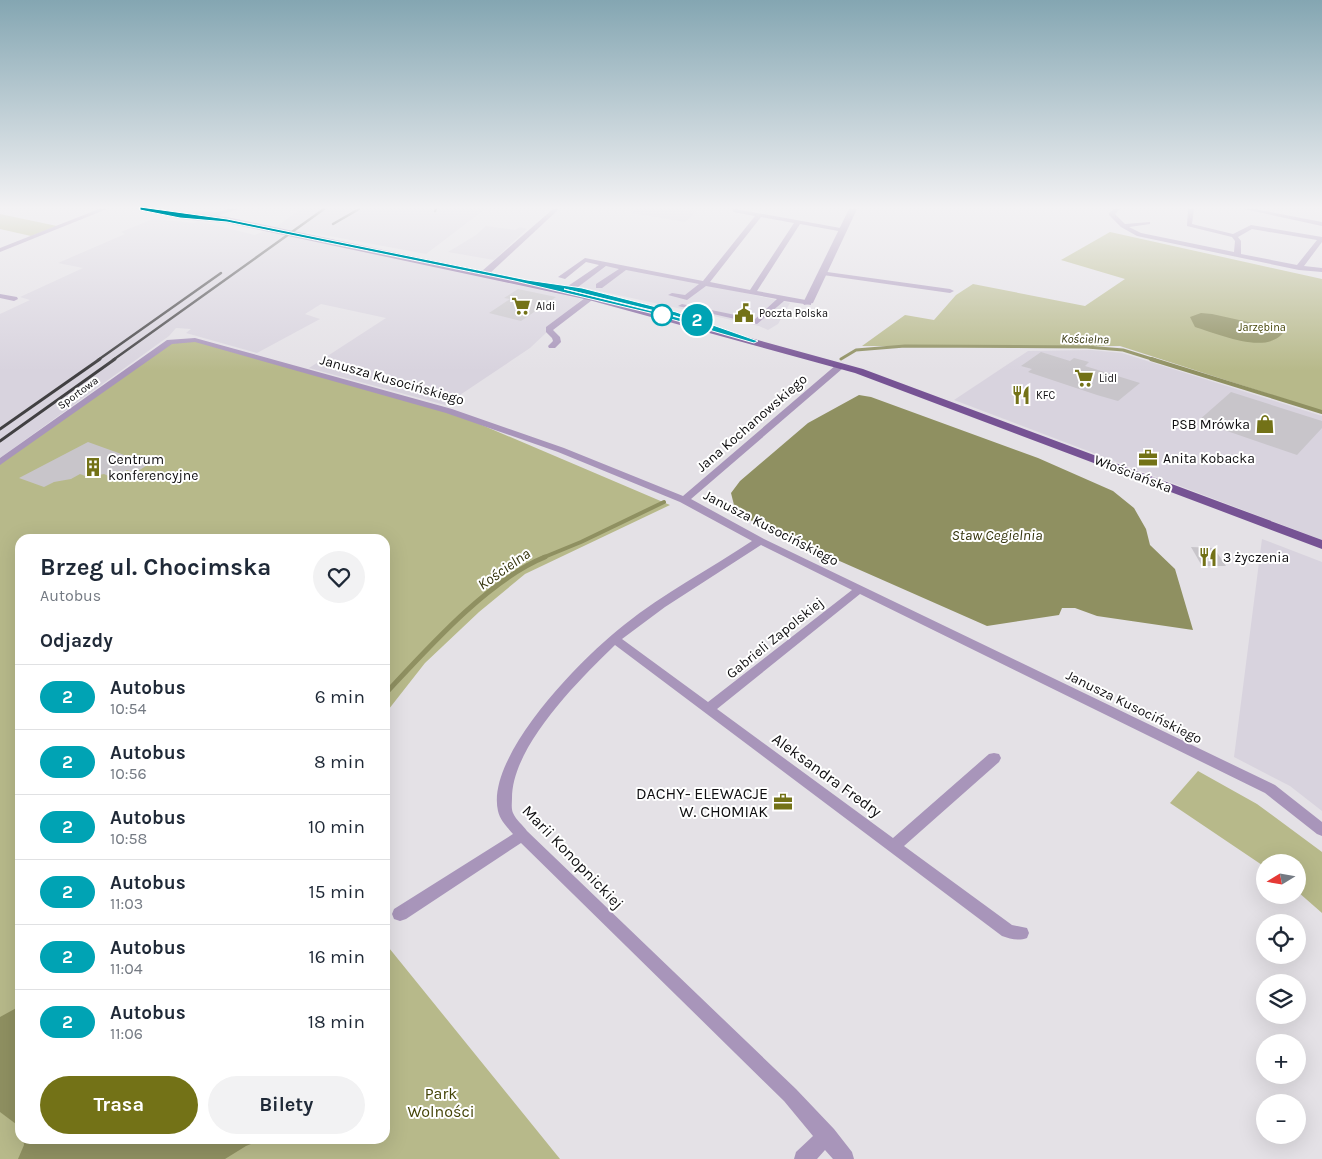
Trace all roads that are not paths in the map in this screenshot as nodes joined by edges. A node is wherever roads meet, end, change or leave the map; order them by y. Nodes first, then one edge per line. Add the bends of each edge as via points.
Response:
1 (437, 263) edge
2 (496, 263) edge
3 (581, 263) edge
4 (601, 263) edge
5 (721, 263) edge
6 (772, 263) edge
7 (828, 263) edge
8 (1273, 263) edge
9 (1302, 263) edge
10 (606, 264) junction
11 (624, 268) junction
12 (1298, 268) junction
13 (1322, 270) edge
14 (485, 273) junction
15 (823, 273) junction
16 (562, 277) dead end
17 (515, 279) junction
18 (705, 283) junction
19 (571, 288) junction
20 (950, 291) dead end
21 (595, 292) junction
22 (753, 292) junction
23 (672, 295) dead end
24 (0, 296) edge
25 (783, 298) junction
26 (14, 299) dead end
27 (808, 303) joint
28 (682, 306) dead end
29 (170, 342) joint
30 (552, 346) dead end
31 (839, 367) junction
32 (0, 462) edge
33 (684, 500) junction
34 (760, 542) junction
35 (1322, 545) edge
36 (860, 589) junction
37 (614, 639) junction
38 (708, 709) junction
39 (994, 758) dead end
40 (1322, 830) edge
41 (522, 835) junction
42 (894, 846) junction
43 (400, 914) dead end
44 (1021, 933) dead end
45 (827, 1136) junction
46 (803, 1159) edge
47 (845, 1159) edge

1 - 14 main road
2 - 14 street
3 - 16 street
4 - 10 street
5 - 18 street
6 - 22 street
7 - 15 street
8 - 12 street
9 - 12 street
10 - 11 street
10 - 19 street
11 - 18 street
11 - 21 street
12 - 13 street
14 - 17 main road
15 - 20 street
15 - 27 street
17 - 19 main road
17 - 21 main road
18 - 22 street
18 - 23 street via 687,298
19 - 21 main road
21 - 30 street via 549,329 557,342
21 - 31 main road, Włościańska via 674,313
22 - 25 street
24 - 26 street
25 - 27 street
25 - 28 street via 757,322
29 - 32 street, Sportowa
29 - 33 street, Janusza Kusocińskiego via 195,340 450,411 561,450
31 - 33 street, Jana Kochanowskiego
31 - 35 main road, Włościańska via 854,375 944,402
33 - 34 street, Janusza Kusocińskiego
34 - 36 street, Janusza Kusocińskiego
34 - 37 street, Marii Konopnickiej
36 - 38 street, Gabrieli Zapolskiej
36 - 40 street, Janusza Kusocińskiego via 1270,790
37 - 38 street, Aleksandra Fredry
37 - 41 street, Marii Konopnickiej via 565,689 536,726 510,768 504,802 506,813
38 - 42 street, Aleksandra Fredry
39 - 42 street
41 - 43 street
41 - 45 street, Marii Konopnickiej via 790,1095
42 - 44 street, Aleksandra Fredry via 1008,931
45 - 46 street
45 - 47 street, Marii Konopnickiej

